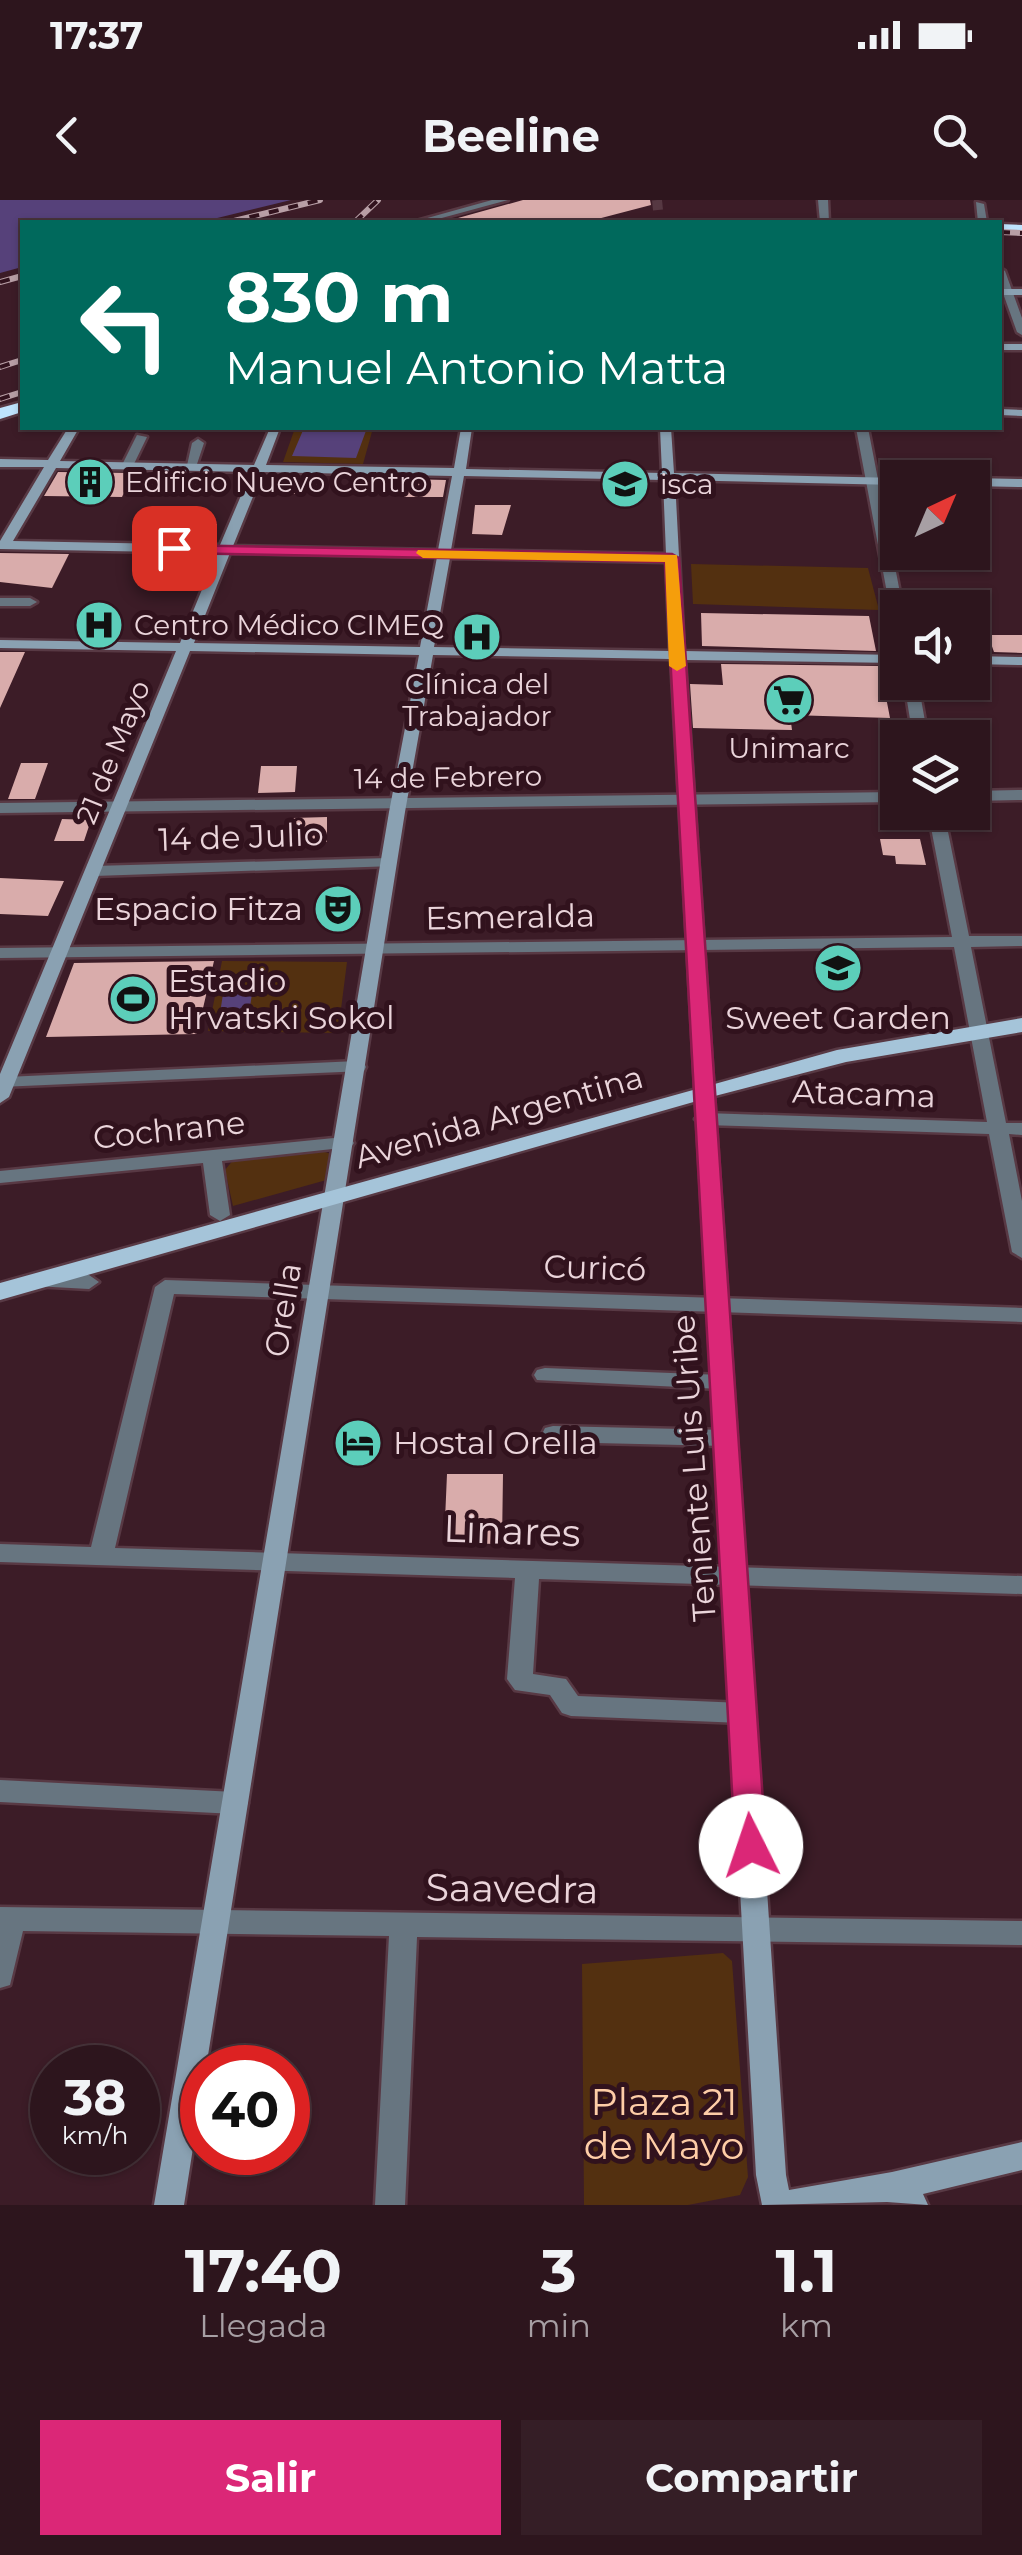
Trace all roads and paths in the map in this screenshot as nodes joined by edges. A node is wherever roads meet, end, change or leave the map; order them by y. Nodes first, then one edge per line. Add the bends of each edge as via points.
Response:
1 (503, 200) edge
2 (978, 204) dead end
3 (658, 210) dead end
4 (426, 220) edge
5 (657, 220) edge
6 (982, 220) edge
7 (1004, 292) edge
8 (1022, 292) edge
9 (1022, 332) edge
10 (72, 430) edge
11 (274, 430) edge
12 (466, 430) edge
13 (666, 430) edge
14 (862, 430) edge
15 (141, 437) dead end
16 (198, 442) dead end
17 (0, 463) edge
18 (50, 464) junction
19 (128, 465) junction
20 (190, 466) junction
21 (258, 468) junction
22 (458, 472) junction
23 (668, 476) junction
24 (872, 480) junction
25 (880, 480) edge
26 (990, 482) edge
27 (1022, 483) edge
28 (1, 547) edge
29 (226, 550) junction
30 (444, 554) junction
31 (672, 558) junction
32 (893, 590) edge
33 (0, 602) edge
34 (30, 602) dead end
35 (0, 644) edge
36 (186, 646) junction
37 (428, 651) junction
38 (677, 655) junction
39 (880, 659) edge
40 (990, 660) edge
41 (1022, 661) edge
42 (1022, 795) edge
43 (880, 796) edge
44 (990, 796) edge
45 (685, 798) junction
46 (399, 803) junction
47 (122, 805) junction
48 (0, 808) edge
49 (939, 830) edge
50 (390, 863) junction
51 (94, 871) junction
52 (961, 941) junction
53 (1022, 941) edge
54 (694, 944) junction
55 (377, 950) junction
56 (0, 953) edge
57 (60, 953) junction
58 (1022, 1012) edge
59 (1022, 1025) edge
60 (977, 1026) junction
61 (357, 1067) junction
62 (702, 1085) junction
63 (3, 1090) edge
64 (704, 1119) junction
65 (997, 1128) junction
66 (1022, 1128) edge
67 (344, 1143) junction
68 (212, 1156) junction
69 (0, 1177) edge
70 (336, 1190) junction
71 (220, 1216) junction
72 (1022, 1252) edge
73 (0, 1274) edge
74 (36, 1281) junction
75 (90, 1282) dead end
76 (319, 1291) junction
77 (0, 1292) edge
78 (716, 1305) junction
79 (1022, 1315) edge
80 (546, 1375) dead end
81 (721, 1382) junction
82 (554, 1434) dead end
83 (725, 1438) junction
84 (0, 1553) edge
85 (101, 1556) junction
86 (275, 1562) junction
87 (528, 1570) junction
88 (734, 1576) junction
89 (1022, 1585) edge
90 (742, 1712) junction
91 (0, 1791) edge
92 (235, 1803) junction
93 (6, 1919) edge
94 (216, 1922) junction
95 (404, 1924) junction
96 (756, 1930) junction
97 (1022, 1933) edge
98 (0, 1976) edge
99 (1022, 2156) edge
100 (902, 2196) edge
101 (169, 2205) edge
102 (390, 2205) edge
103 (777, 2205) edge
104 (786, 2205) edge

1 - 4 street
2 - 6 street
3 - 5 street
7 - 8 street
7 - 9 street
10 - 18 street
11 - 21 street, 21 de Mayo
12 - 22 street, Orella
13 - 23 street, Teniente Luis Uribe
14 - 24 street
15 - 19 street
16 - 20 street
17 - 18 street
18 - 19 street
18 - 28 street
19 - 20 street
20 - 21 street
21 - 22 street
21 - 29 street, 21 de Mayo
22 - 23 street
22 - 30 street, Orella
23 - 24 street
23 - 31 street, Teniente Luis Uribe
24 - 25 street
24 - 32 street
26 - 27 street
28 - 29 street
29 - 30 street
29 - 36 street, 21 de Mayo
30 - 31 street
30 - 37 street, Orella
31 - 38 street, Teniente Luis Uribe
33 - 34 street
35 - 36 street
36 - 37 street
36 - 47 street, 21 de Mayo
37 - 38 street
37 - 46 street, Orella
38 - 39 street
38 - 45 street, Teniente Luis Uribe
40 - 41 street
42 - 44 street
43 - 45 street, 14 de Febrero
45 - 46 street, 14 de Febrero
45 - 54 street, Teniente Luis Uribe
46 - 47 street, 14 de Febrero
46 - 50 street, Orella
47 - 48 street, 14 de Febrero
47 - 51 street, 21 de Mayo
49 - 52 street
50 - 51 street, 14 de Julio
50 - 55 street, Orella
51 - 57 street, 21 de Mayo
52 - 53 street, Esmeralda
52 - 54 street, Esmeralda
52 - 60 street
54 - 55 street, Esmeralda
54 - 62 street, Teniente Luis Uribe
55 - 57 street, Esmeralda
55 - 61 street, Orella
56 - 57 street, Esmeralda
57 - 63 street, 21 de Mayo
58 - 60 main road, Avenida Argentina
59 - 60 main road, Avenida Argentina
60 - 62 main road, Avenida Argentina
60 - 65 street
61 - 63 street
61 - 67 street, Orella
62 - 64 street, Teniente Luis Uribe
62 - 70 main road, Avenida Argentina
64 - 65 street, Atacama
64 - 78 street, Teniente Luis Uribe
65 - 66 street, Atacama
65 - 72 street
67 - 68 street, Cochrane
67 - 70 street, Orella
68 - 69 street, Cochrane
68 - 71 street
70 - 71 main road, Avenida Argentina
70 - 74 main road, Avenida Argentina
70 - 76 street, Orella
71 - 73 main road, Avenida Argentina
74 - 75 street
74 - 77 main road, Avenida Argentina
76 - 78 street, Curicó
76 - 85 street, Curicó via 165,1287
76 - 86 street, Orella
78 - 79 street, Curicó
78 - 81 street, Teniente Luis Uribe
80 - 81 street
81 - 83 street, Teniente Luis Uribe
82 - 83 street
83 - 88 street, Teniente Luis Uribe
84 - 85 street, Linares
85 - 86 street, Linares
86 - 87 street, Linares
86 - 92 street, Orella
87 - 88 street, Linares
87 - 90 street via 524,1683 558,1686 571,1706
88 - 89 street, Linares
88 - 90 street, Teniente Luis Uribe
90 - 96 street, Teniente Luis Uribe
91 - 92 street
92 - 94 street, Orella
93 - 94 street, Saavedra
93 - 98 street
94 - 95 street, Saavedra
94 - 101 street, Orella
95 - 96 street, Saavedra
95 - 102 street
96 - 97 street, Saavedra
96 - 103 street, Teniente Luis Uribe
99 - 100 street
100 - 104 street

